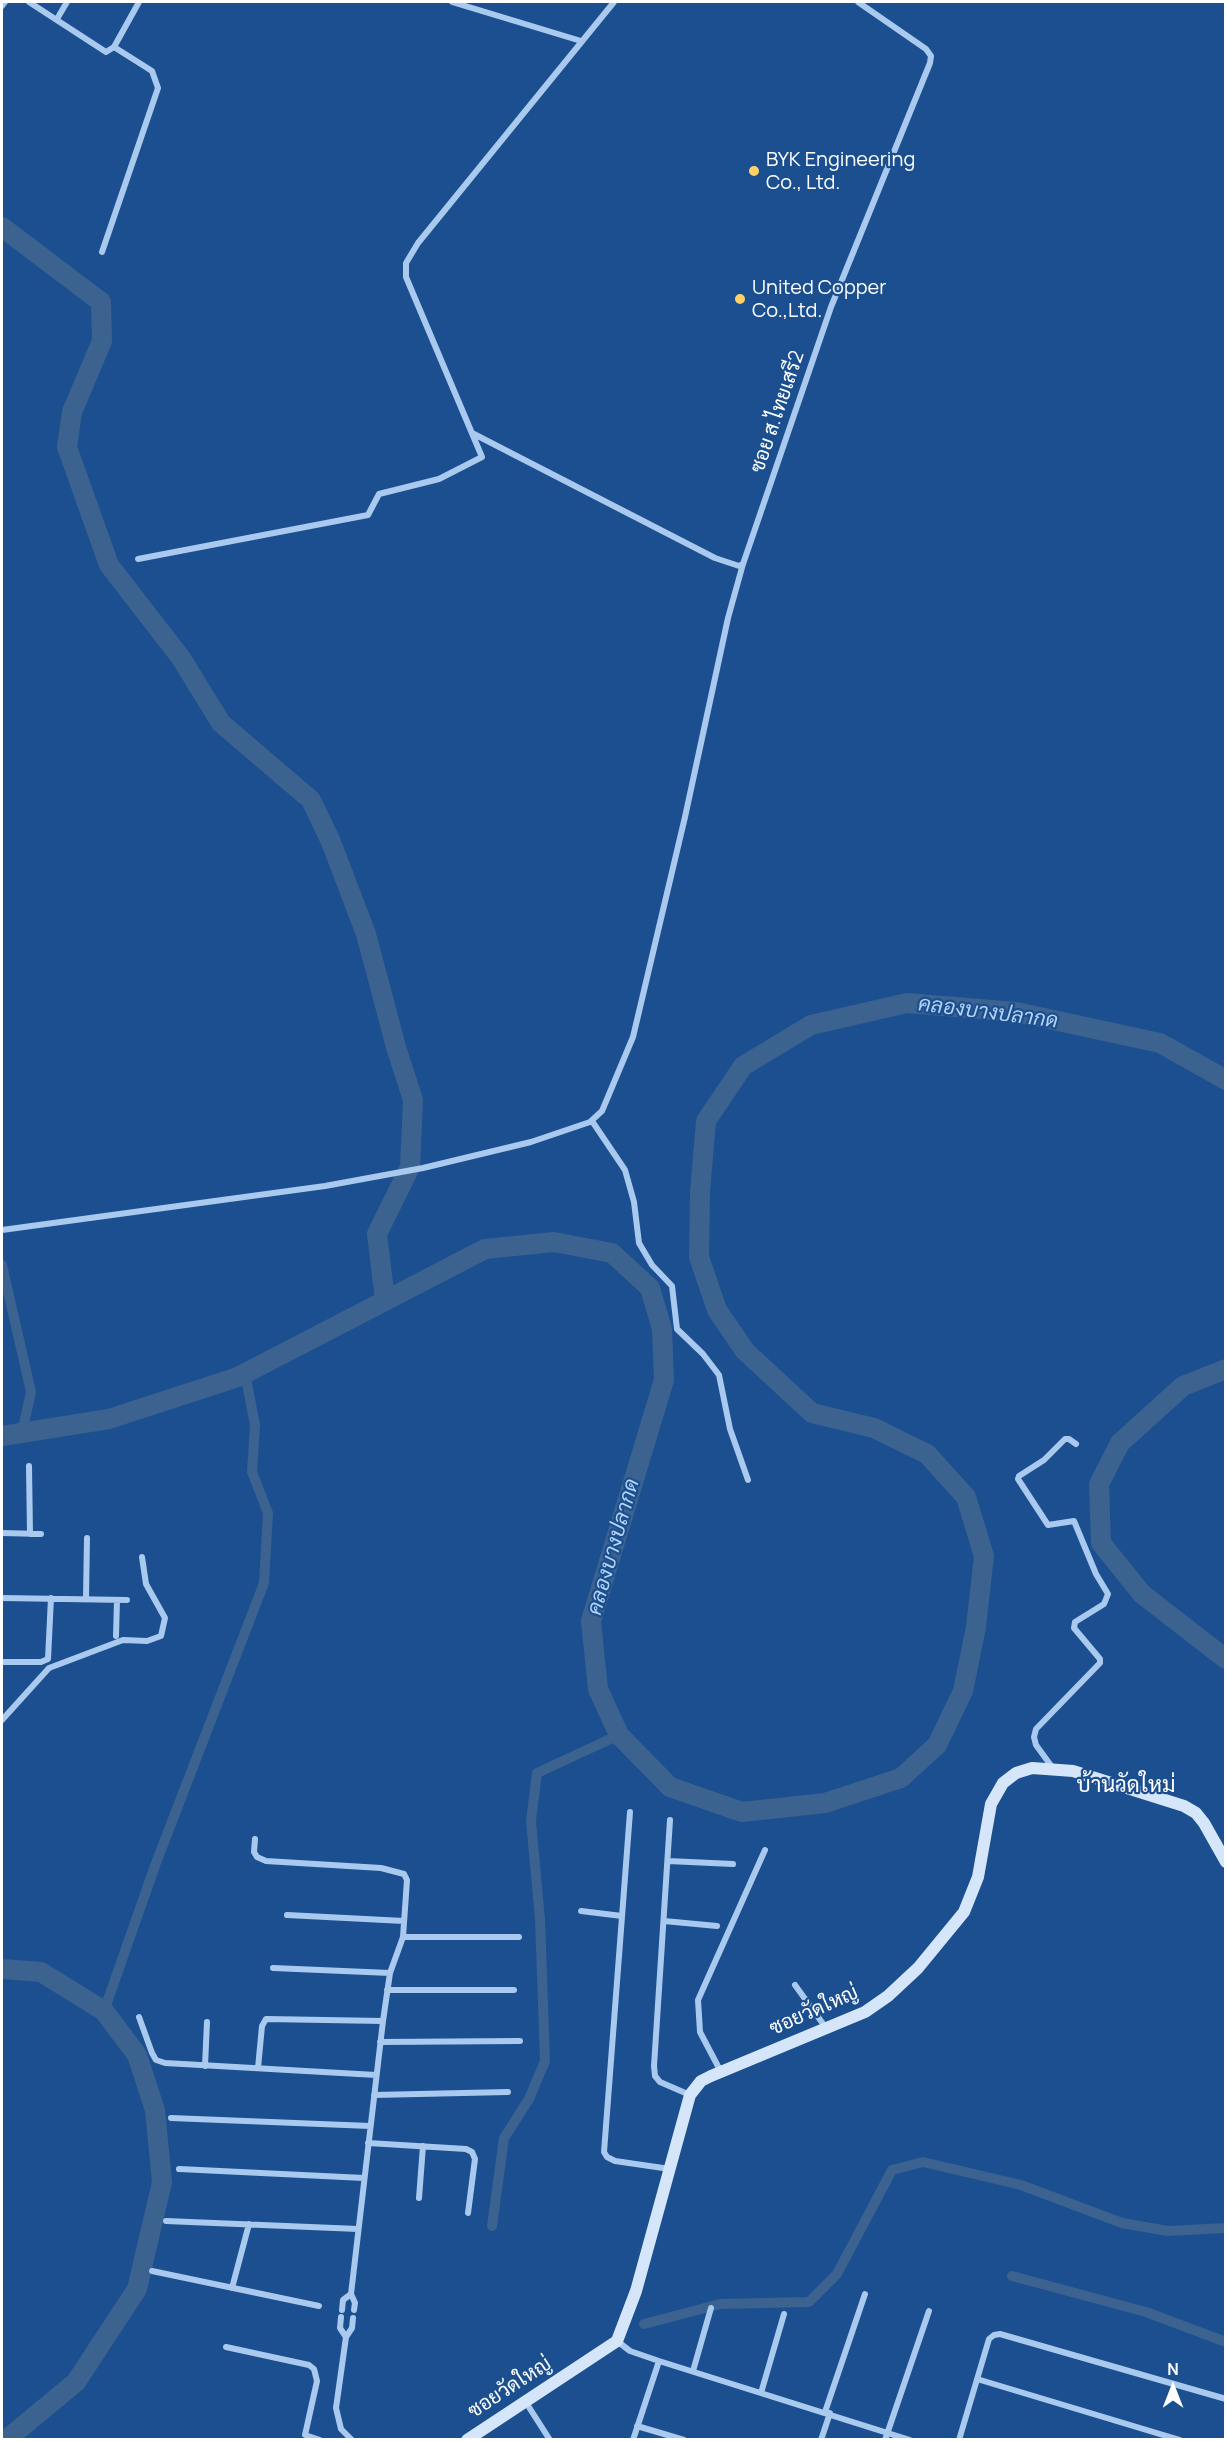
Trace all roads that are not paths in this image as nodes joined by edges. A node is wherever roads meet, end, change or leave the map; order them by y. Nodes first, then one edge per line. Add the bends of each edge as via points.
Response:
1 (5, 2) edge
2 (29, 2) edge
3 (67, 2) edge
4 (139, 2) edge
5 (452, 2) edge
6 (614, 2) edge
7 (858, 2) edge
8 (2, 6) edge
9 (57, 19) junction
10 (581, 42) junction
11 (114, 47) junction
12 (102, 252) dead end
13 (471, 433) junction
14 (138, 559) dead end
15 (743, 564) junction
16 (592, 1120) junction
17 (2, 1230) edge
18 (1076, 1444) dead end
19 (29, 1466) dead end
20 (748, 1480) dead end
21 (2, 1533) edge
22 (30, 1534) junction
23 (41, 1534) dead end
24 (87, 1539) dead end
25 (141, 1557) dead end
26 (2, 1598) edge
27 (51, 1598) junction
28 (86, 1598) junction
29 (117, 1600) junction
30 (127, 1600) dead end
31 (116, 1636) dead end
32 (2, 1662) edge
33 (2, 1720) edge
34 (1052, 1767) junction
35 (630, 1812) dead end
36 (670, 1820) dead end
37 (255, 1839) dead end
38 (765, 1850) dead end
39 (668, 1861) junction
40 (1226, 1862) edge
41 (733, 1864) dead end
42 (581, 1911) dead end
43 (287, 1915) dead end
44 (622, 1916) junction
45 (404, 1921) junction
46 (664, 1921) junction
47 (717, 1926) dead end
48 (403, 1937) junction
49 (519, 1937) dead end
50 (273, 1968) dead end
51 (390, 1973) junction
52 (795, 1985) dead end
53 (387, 1990) junction
54 (514, 1990) dead end
55 (139, 2017) dead end
56 (383, 2021) junction
57 (207, 2022) dead end
58 (826, 2028) junction
59 (520, 2041) dead end
60 (380, 2042) junction
61 (205, 2066) junction
62 (258, 2068) junction
63 (721, 2072) junction
64 (376, 2075) junction
65 (508, 2092) dead end
66 (374, 2095) junction
67 (690, 2095) junction
68 (171, 2118) dead end
69 (370, 2126) junction
70 (368, 2143) junction
71 (423, 2146) junction
72 (179, 2169) dead end
73 (670, 2169) junction
74 (364, 2178) junction
75 (419, 2198) dead end
76 (468, 2213) dead end
77 (166, 2221) dead end
78 (249, 2224) junction
79 (358, 2229) junction
80 (152, 2271) dead end
81 (232, 2288) junction
82 (351, 2294) junction
83 (865, 2294) dead end
84 (320, 2306) dead end
85 (711, 2308) dead end
86 (929, 2311) dead end
87 (784, 2314) dead end
88 (346, 2337) junction
89 (617, 2341) junction
90 (226, 2347) dead end
91 (659, 2361) junction
92 (693, 2371) junction
93 (977, 2379) junction
94 (761, 2393) junction
95 (1226, 2400) edge
96 (525, 2401) junction
97 (827, 2413) junction
98 (637, 2426) junction
99 (887, 2436) edge
100 (304, 2437) edge
101 (320, 2439) edge
102 (352, 2439) edge
103 (467, 2439) edge
104 (550, 2439) edge
105 (633, 2439) edge
106 (684, 2439) edge
107 (821, 2439) edge
108 (910, 2439) edge
109 (959, 2439) edge
110 (1180, 2439) edge

1 - 8 street
2 - 9 street
3 - 9 street
4 - 11 street
5 - 10 street
6 - 10 street
7 - 15 street, ซอย ส.ไทยเสรี2 via 926,50 931,56 930,63 831,307
9 - 11 street via 106,52
10 - 13 street via 418,243 406,263 406,277
11 - 12 street via 152,71 158,88
13 - 14 street via 482,457 439,479 379,494 368,515
13 - 15 street via 715,558
15 - 16 street, ซอย ส.ไทยเสรี2 via 633,1037 602,1112
16 - 17 street via 531,1142 423,1168 302,1189
16 - 20 street via 625,1170 639,1243 652,1265 672,1286 677,1329 719,1375 730,1429
18 - 34 street via 1065,1439 1018,1479 1048,1525 1074,1521 1108,1594 1104,1604 1075,1623 1074,1628 1100,1663 1036,1729 1036,1745
19 - 22 street
21 - 22 street
22 - 23 street
24 - 28 street
25 - 33 street via 146,1584 165,1618 161,1636 147,1641 123,1640 49,1668
26 - 27 street
27 - 28 street
27 - 32 street via 48,1659
28 - 29 street
29 - 30 street
29 - 31 street
34 - 40 street, ซอยวัดใหญ่ via 1184,1806 1200,1818
34 - 58 street, ซอยวัดใหญ่ via 1016,1773 1003,1783 991,1804 974,1893 964,1912 918,1968 865,2012
35 - 44 street
36 - 39 street
37 - 45 street via 254,1852 266,1861 381,1868 404,1874 408,1886
38 - 63 street via 698,2000 700,2032
39 - 41 street
39 - 46 street
42 - 44 street
43 - 45 street
44 - 73 street via 604,2152 615,2161
45 - 48 street
46 - 47 street
46 - 67 street via 655,2076
48 - 49 street
48 - 51 street
50 - 51 street
51 - 53 street
52 - 58 street
53 - 54 street
53 - 56 street
55 - 61 street via 156,2060
56 - 60 street
56 - 62 street via 266,2019
57 - 61 street
58 - 63 street, ซอยวัดใหญ่
59 - 60 street
60 - 64 street
61 - 62 street
62 - 64 street
63 - 67 street, ซอยวัดใหญ่ via 701,2081
64 - 66 street
65 - 66 street
66 - 69 street
67 - 73 street
68 - 69 street
69 - 70 street
70 - 71 street
70 - 74 street
71 - 75 street
71 - 76 street via 472,2152 475,2159
72 - 74 street
73 - 89 street via 636,2291
74 - 79 street
77 - 78 street
78 - 79 street
78 - 81 street
79 - 82 street
80 - 81 street
81 - 84 street
82 - 88 street via 354,2314
82 - 88 street via 343,2300 341,2314 340,2328
83 - 97 street
85 - 92 street
86 - 99 street
87 - 94 street
88 - 102 street via 336,2408 341,2429
89 - 91 street
89 - 96 street, ซอยวัดใหญ่
90 - 100 street via 314,2369 317,2381
91 - 92 street
91 - 98 street
92 - 94 street
93 - 95 street via 989,2339 1000,2334
93 - 109 street
93 - 110 street
94 - 97 street
96 - 103 street, ซอยวัดใหญ่
96 - 104 street
97 - 99 street
97 - 107 street
98 - 105 street
98 - 106 street
99 - 108 street
100 - 101 street

